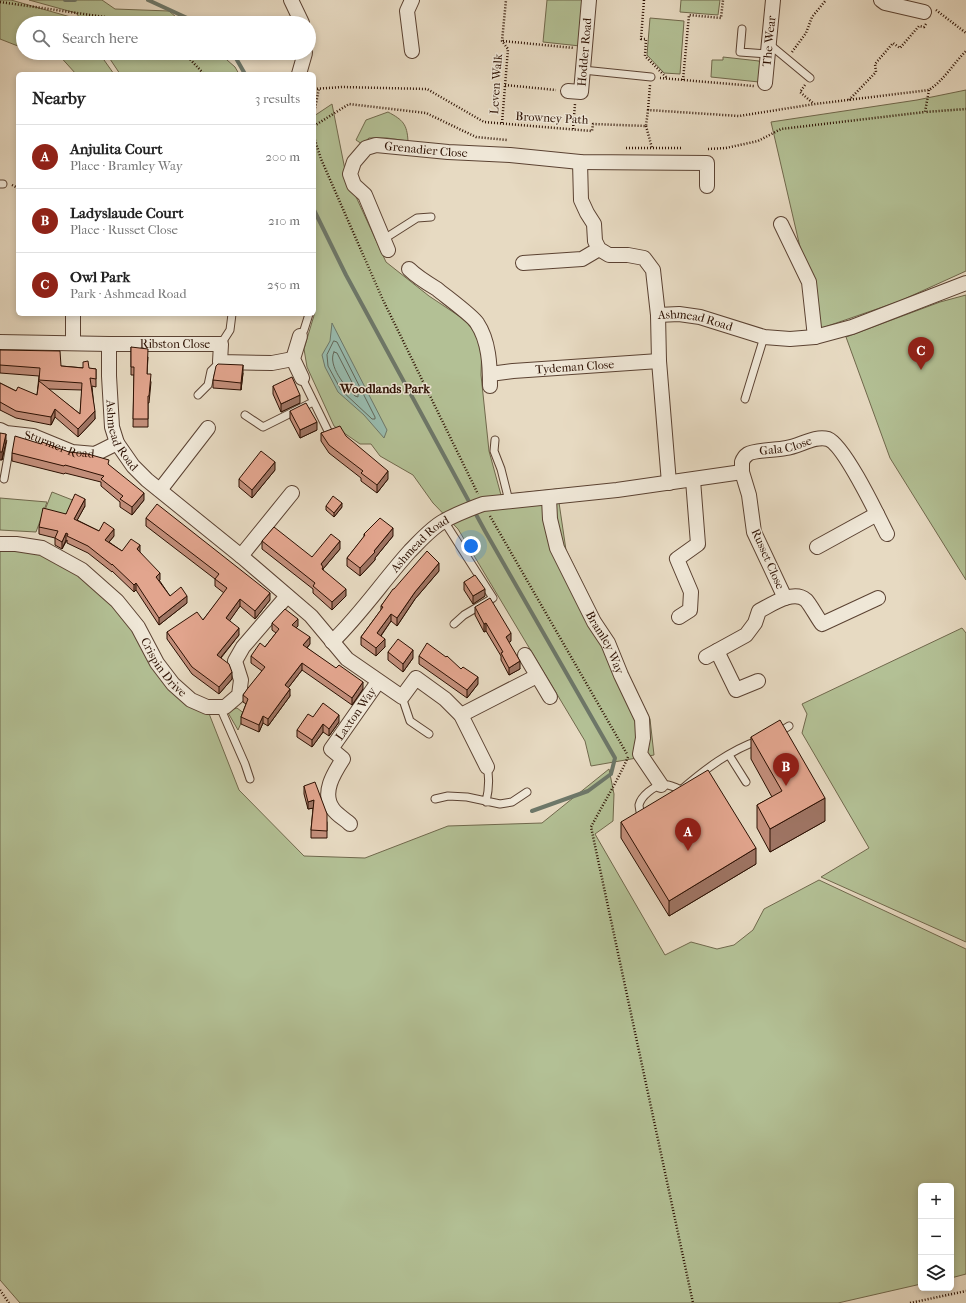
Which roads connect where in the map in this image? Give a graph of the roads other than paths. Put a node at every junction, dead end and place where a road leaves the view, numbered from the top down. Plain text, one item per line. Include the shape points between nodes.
1 (291, 0) edge
2 (412, 0) edge
3 (589, 0) edge
4 (773, 0) edge
5 (881, 0) edge
6 (931, 13) road end
7 (299, 16) edge
8 (742, 29) dead end
9 (768, 49) junction
10 (412, 51) dead end
11 (303, 60) edge
12 (583, 70) junction
13 (300, 72) edge
14 (651, 77) road end
15 (810, 78) road end
16 (765, 83) road end
17 (572, 91) road end
18 (580, 162) junction
19 (707, 186) dead end
20 (431, 217) dead end
21 (781, 224) dead end
22 (386, 245) joint
23 (599, 249) junction
24 (523, 263) dead end
25 (409, 269) dead end
26 (966, 283) edge
27 (658, 315) junction
28 (73, 316) edge
29 (232, 316) edge
30 (309, 316) edge
31 (300, 336) joint
32 (764, 336) junction
33 (815, 337) junction
34 (0, 342) edge
35 (73, 343) junction
36 (110, 344) junction
37 (221, 344) junction
38 (293, 359) junction
39 (659, 361) junction
40 (220, 362) junction
41 (302, 378) joint
42 (198, 394) dead end
43 (746, 399) dead end
44 (314, 402) junction
45 (245, 415) dead end
46 (208, 428) dead end
47 (328, 431) edge
48 (6, 432) edge
49 (495, 440) dead end
50 (117, 443) junction
51 (742, 472) junction
52 (4, 479) dead end
53 (693, 480) junction
54 (669, 483) junction
55 (160, 490) junction
56 (292, 493) dead end
57 (549, 498) junction
58 (509, 501) junction
59 (877, 514) junction
60 (444, 521) junction
61 (887, 534) dead end
62 (0, 544) edge
63 (817, 548) dead end
64 (241, 556) junction
65 (287, 596) junction
66 (785, 598) junction
67 (878, 598) dead end
68 (679, 617) dead end
69 (454, 624) dead end
70 (332, 642) junction
71 (525, 654) dead end
72 (537, 676) junction
73 (758, 681) dead end
74 (378, 682) junction
75 (550, 696) dead end
76 (402, 697) junction
77 (220, 707) junction
78 (461, 715) junction
79 (789, 726) dead end
80 (429, 734) dead end
81 (729, 755) junction
82 (487, 767) joint
83 (250, 779) dead end
84 (746, 782) dead end
85 (661, 785) junction
86 (527, 792) dead end
87 (435, 799) dead end
88 (486, 802) junction
89 (640, 812) edge
90 (350, 824) dead end

1 - 7 street
2 - 10 street via 407,11
3 - 12 street, Hodder Road
4 - 9 street, The Wear
5 - 6 street via 885,4
8 - 9 lane via 740,52
9 - 15 lane via 786,58
9 - 16 street, The Wear
11 - 13 street
12 - 14 lane
12 - 17 street, Hodder Road via 581,92
18 - 19 street, Grenadier Close via 707,163
18 - 22 street, Grenadier Close via 376,145 366,148 354,162 350,174 354,185 365,195
18 - 23 street via 582,200 594,224 595,241
20 - 22 lane via 417,218
21 - 33 street via 809,282
23 - 24 street via 582,259
23 - 27 street via 609,255 644,258 653,270
25 - 39 street, Tydeman Close via 477,322 486,343 490,380 513,371
26 - 33 street, Ashmead Road via 852,327
27 - 32 street, Ashmead Road via 700,317
27 - 39 street, Ashmead Road
28 - 35 street
29 - 37 lane via 230,330
30 - 31 lane
31 - 38 street
32 - 33 street, Ashmead Road via 790,339
32 - 43 lane
34 - 35 street
35 - 36 street
36 - 37 street, Ribston Close
36 - 50 street, Ashmead Road via 112,427
37 - 40 street, Ribston Close
38 - 40 street, Ribston Close via 272,362
38 - 41 street
39 - 54 street, Ashmead Road
40 - 42 lane via 210,371 208,385
41 - 44 lane
44 - 45 lane via 263,427
44 - 47 lane
46 - 55 street
48 - 50 street, Sturmer Road via 33,436 72,452 95,454
48 - 52 lane
49 - 58 lane via 494,451
50 - 55 street, Ashmead Road via 133,466
51 - 53 street
51 - 59 street, Gala Close via 742,462 748,454 788,448 817,439 828,439 839,448
51 - 66 street, Russet Close via 749,495 754,532
53 - 54 street
53 - 68 street via 698,544 677,560 691,592 690,610
54 - 57 street, Ashmead Road
55 - 64 street, Ashmead Road
56 - 64 street
57 - 58 street, Ashmead Road
57 - 85 street, Bramley Way via 550,519 557,548 594,622 608,643 642,719 640,754
58 - 60 street, Ashmead Road via 476,507
59 - 61 street, Gala Close
59 - 63 street
60 - 69 lane via 492,598
60 - 70 street, Ashmead Road via 420,540
62 - 77 street, Crispin Drive via 42,548 82,570 116,601 138,627 157,663 173,684 191,700 207,707
64 - 65 street, Ashmead Road
65 - 70 street, Ashmead Road via 311,616
65 - 77 street via 243,647 235,661 241,680 239,695 225,707
66 - 67 street, Russet Close via 796,596 806,600 822,624
66 - 73 street, Russet Close via 759,611 755,623 746,634 711,654 736,690
70 - 74 street, Laxton Way via 348,659
71 - 72 street
72 - 75 street
72 - 78 street
74 - 76 street, Laxton Way
74 - 90 street, Laxton Way via 331,749 343,759 332,777 328,795 333,809
76 - 78 street via 416,678 445,699
76 - 80 lane via 410,721
77 - 83 lane
78 - 82 street
79 - 81 lane
81 - 84 lane
81 - 85 lane via 705,769 681,790 670,785
82 - 88 lane via 490,783
85 - 89 lane via 645,795 639,804
86 - 88 lane via 512,802
87 - 88 lane via 448,796 467,797

